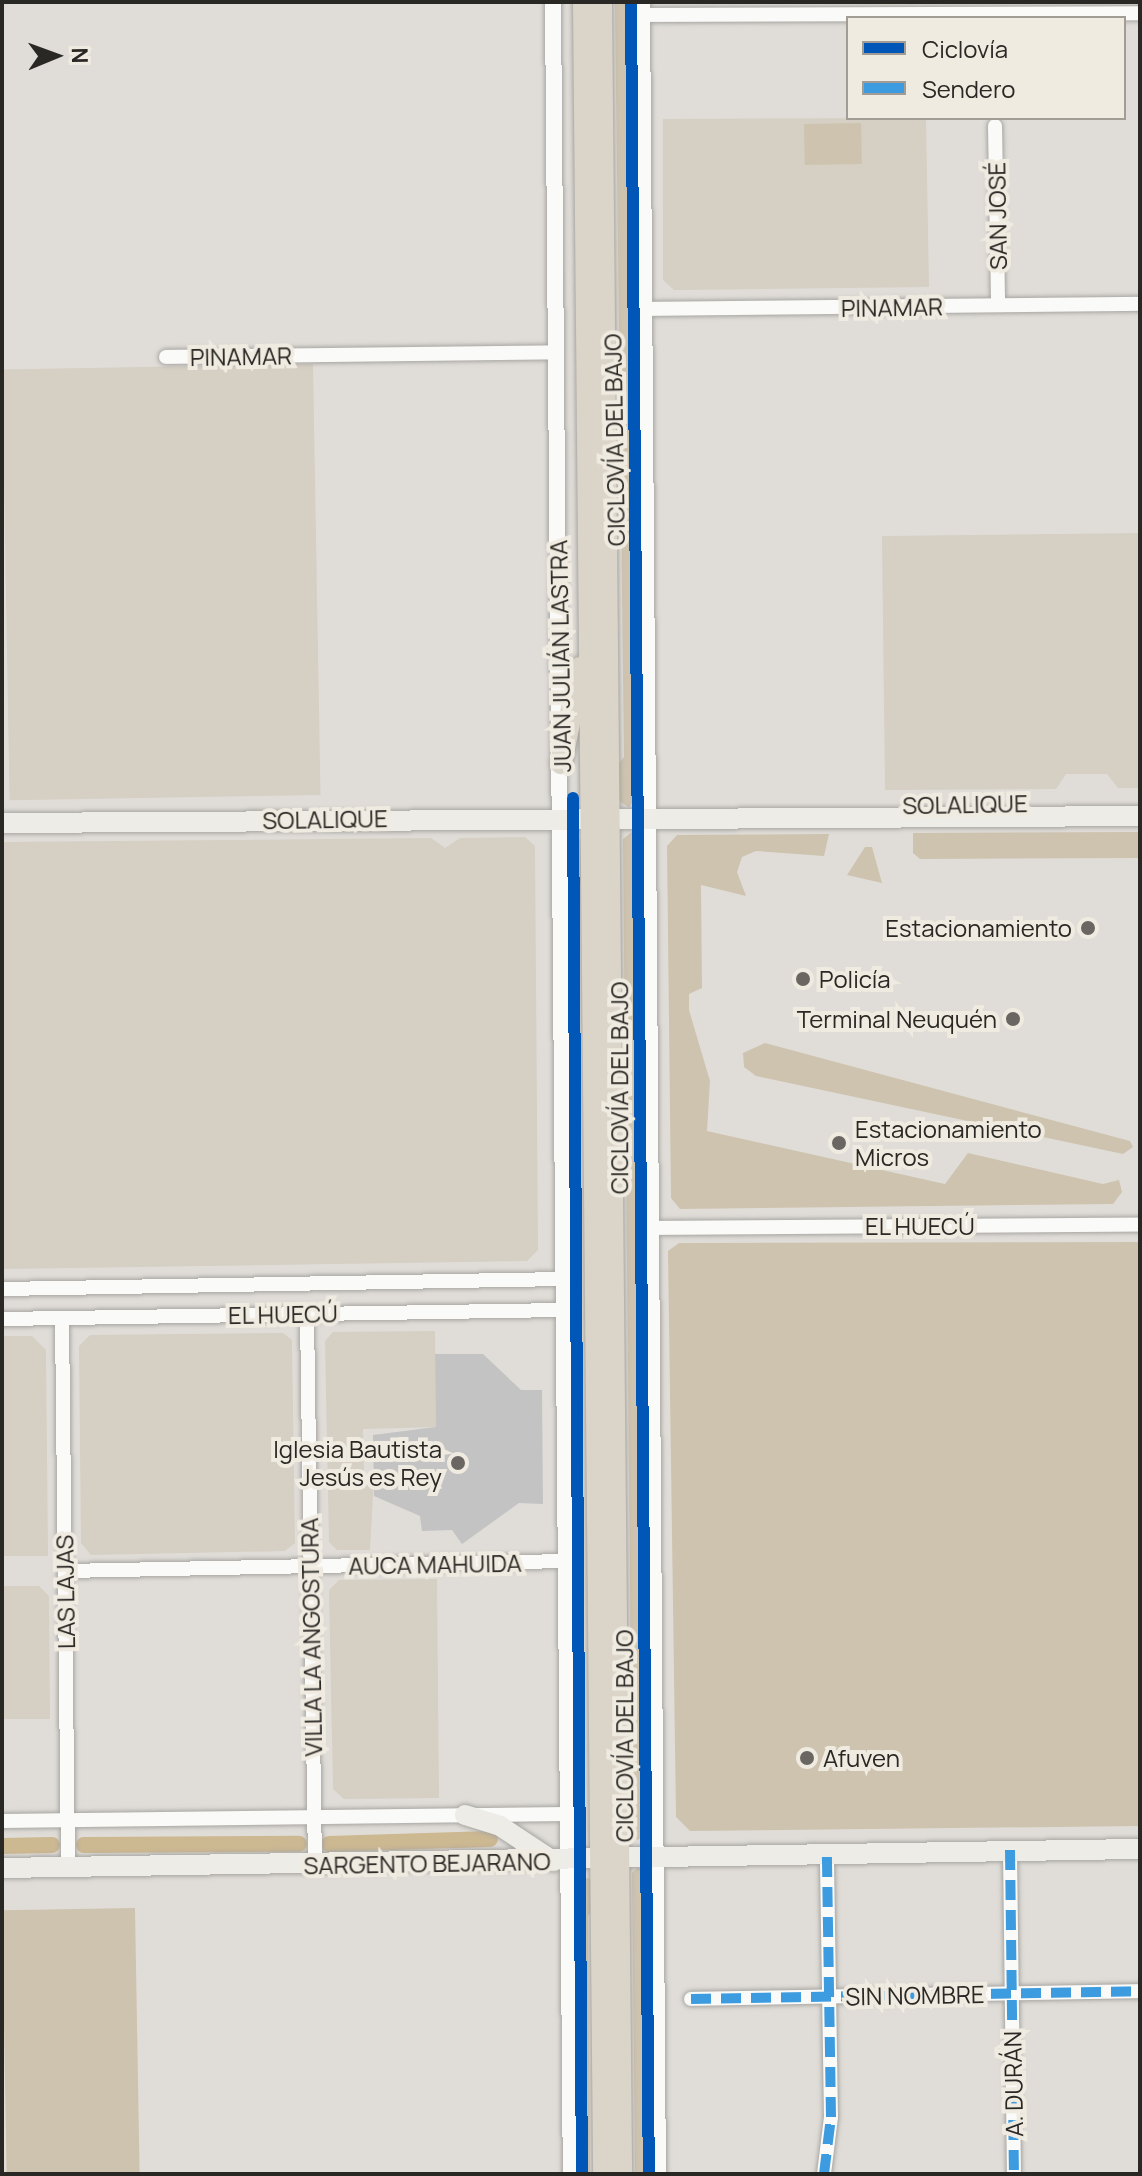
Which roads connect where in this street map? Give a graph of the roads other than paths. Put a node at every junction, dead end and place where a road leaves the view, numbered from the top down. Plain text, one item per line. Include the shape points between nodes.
1 (553, 2) edge
2 (584, 2) edge
3 (601, 2) edge
4 (963, 8) edge
5 (642, 9) edge
6 (1140, 13) edge
7 (995, 126) dead end
8 (1140, 304) edge
9 (998, 305) junction
10 (644, 309) junction
11 (556, 352) junction
12 (166, 357) dead end
13 (590, 599) junction
14 (561, 763) junction
15 (1140, 803) edge
16 (600, 815) junction
17 (648, 815) junction
18 (561, 816) junction
19 (1140, 816) edge
20 (2, 823) edge
21 (1140, 1225) edge
22 (652, 1228) junction
23 (564, 1279) junction
24 (2, 1289) edge
25 (564, 1310) junction
26 (307, 1314) junction
27 (62, 1318) junction
28 (2, 1319) edge
29 (566, 1561) junction
30 (310, 1566) junction
31 (65, 1571) junction
32 (567, 1814) junction
33 (465, 1815) junction
34 (314, 1817) junction
35 (68, 1820) junction
36 (2, 1821) edge
37 (1140, 1849) edge
38 (1010, 1850) junction
39 (827, 1853) junction
40 (656, 1855) junction
41 (610, 1858) junction
42 (560, 1861) junction
43 (315, 1864) junction
44 (68, 1867) junction
45 (2, 1868) edge
46 (1140, 1991) edge
47 (1012, 1993) junction
48 (829, 1996) junction
49 (691, 1999) dead end
50 (571, 2174) edge
51 (604, 2174) edge
52 (621, 2174) edge
53 (658, 2174) edge
54 (824, 2174) edge
55 (1014, 2174) edge

1 - 11 street, JUAN JULIÁN LASTRA
2 - 13 highway
3 - 16 highway
4 - 5 street
4 - 6 street
5 - 10 street
7 - 9 street, SAN JOSÉ
8 - 9 street, PINAMAR
9 - 10 street, PINAMAR
10 - 17 street
11 - 12 street, PINAMAR
11 - 14 street, JUAN JULIÁN LASTRA
13 - 14 highway
13 - 16 highway
14 - 18 street, JUAN JULIÁN LASTRA
15 - 17 main road, SOLALIQUE via 669,807
16 - 17 main road, SOLALIQUE
16 - 18 main road, SOLALIQUE
16 - 41 highway
17 - 19 main road, SOLALIQUE
17 - 22 street
18 - 20 main road, SOLALIQUE
18 - 23 street, JUAN JULIÁN LASTRA
21 - 22 street, EL HUECÚ
22 - 40 street
23 - 24 street, EL HUECÚ
23 - 25 street, JUAN JULIÁN LASTRA
25 - 26 street, EL HUECÚ
25 - 29 street, JUAN JULIÁN LASTRA
26 - 27 street, EL HUECÚ
26 - 30 street, VILLA LA ANGOSTURA
27 - 28 street, EL HUECÚ
27 - 31 street, LAS LAJAS
29 - 30 street, AUCA MAHUIDA
29 - 32 street, JUAN JULIÁN LASTRA
30 - 31 street, AUCA MAHUIDA
30 - 34 street, VILLA LA ANGOSTURA
31 - 35 street, LAS LAJAS
32 - 33 street, SARGENTO BEJARANO
32 - 42 street, JUAN JULIÁN LASTRA
33 - 34 street, SARGENTO BEJARANO
33 - 42 main road via 500,1826
34 - 35 street, SARGENTO BEJARANO
34 - 43 street, VILLA LA ANGOSTURA
35 - 36 street, SARGENTO BEJARANO
35 - 44 street, LAS LAJAS
37 - 38 main road, SARGENTO BEJARANO
38 - 39 main road, SARGENTO BEJARANO
38 - 47 street, A. DURÁN
39 - 40 main road, SARGENTO BEJARANO
39 - 48 street
40 - 41 main road, SARGENTO BEJARANO
40 - 53 street
41 - 42 main road, SARGENTO BEJARANO
41 - 51 highway
41 - 52 highway
42 - 43 main road, SARGENTO BEJARANO
42 - 50 street, JUAN JULIÁN LASTRA
43 - 44 main road, SARGENTO BEJARANO
44 - 45 main road, SARGENTO BEJARANO
46 - 47 street, SIN NOMBRE
47 - 48 street, SIN NOMBRE
47 - 55 street, A. DURÁN
48 - 49 street, SIN NOMBRE
48 - 54 street

